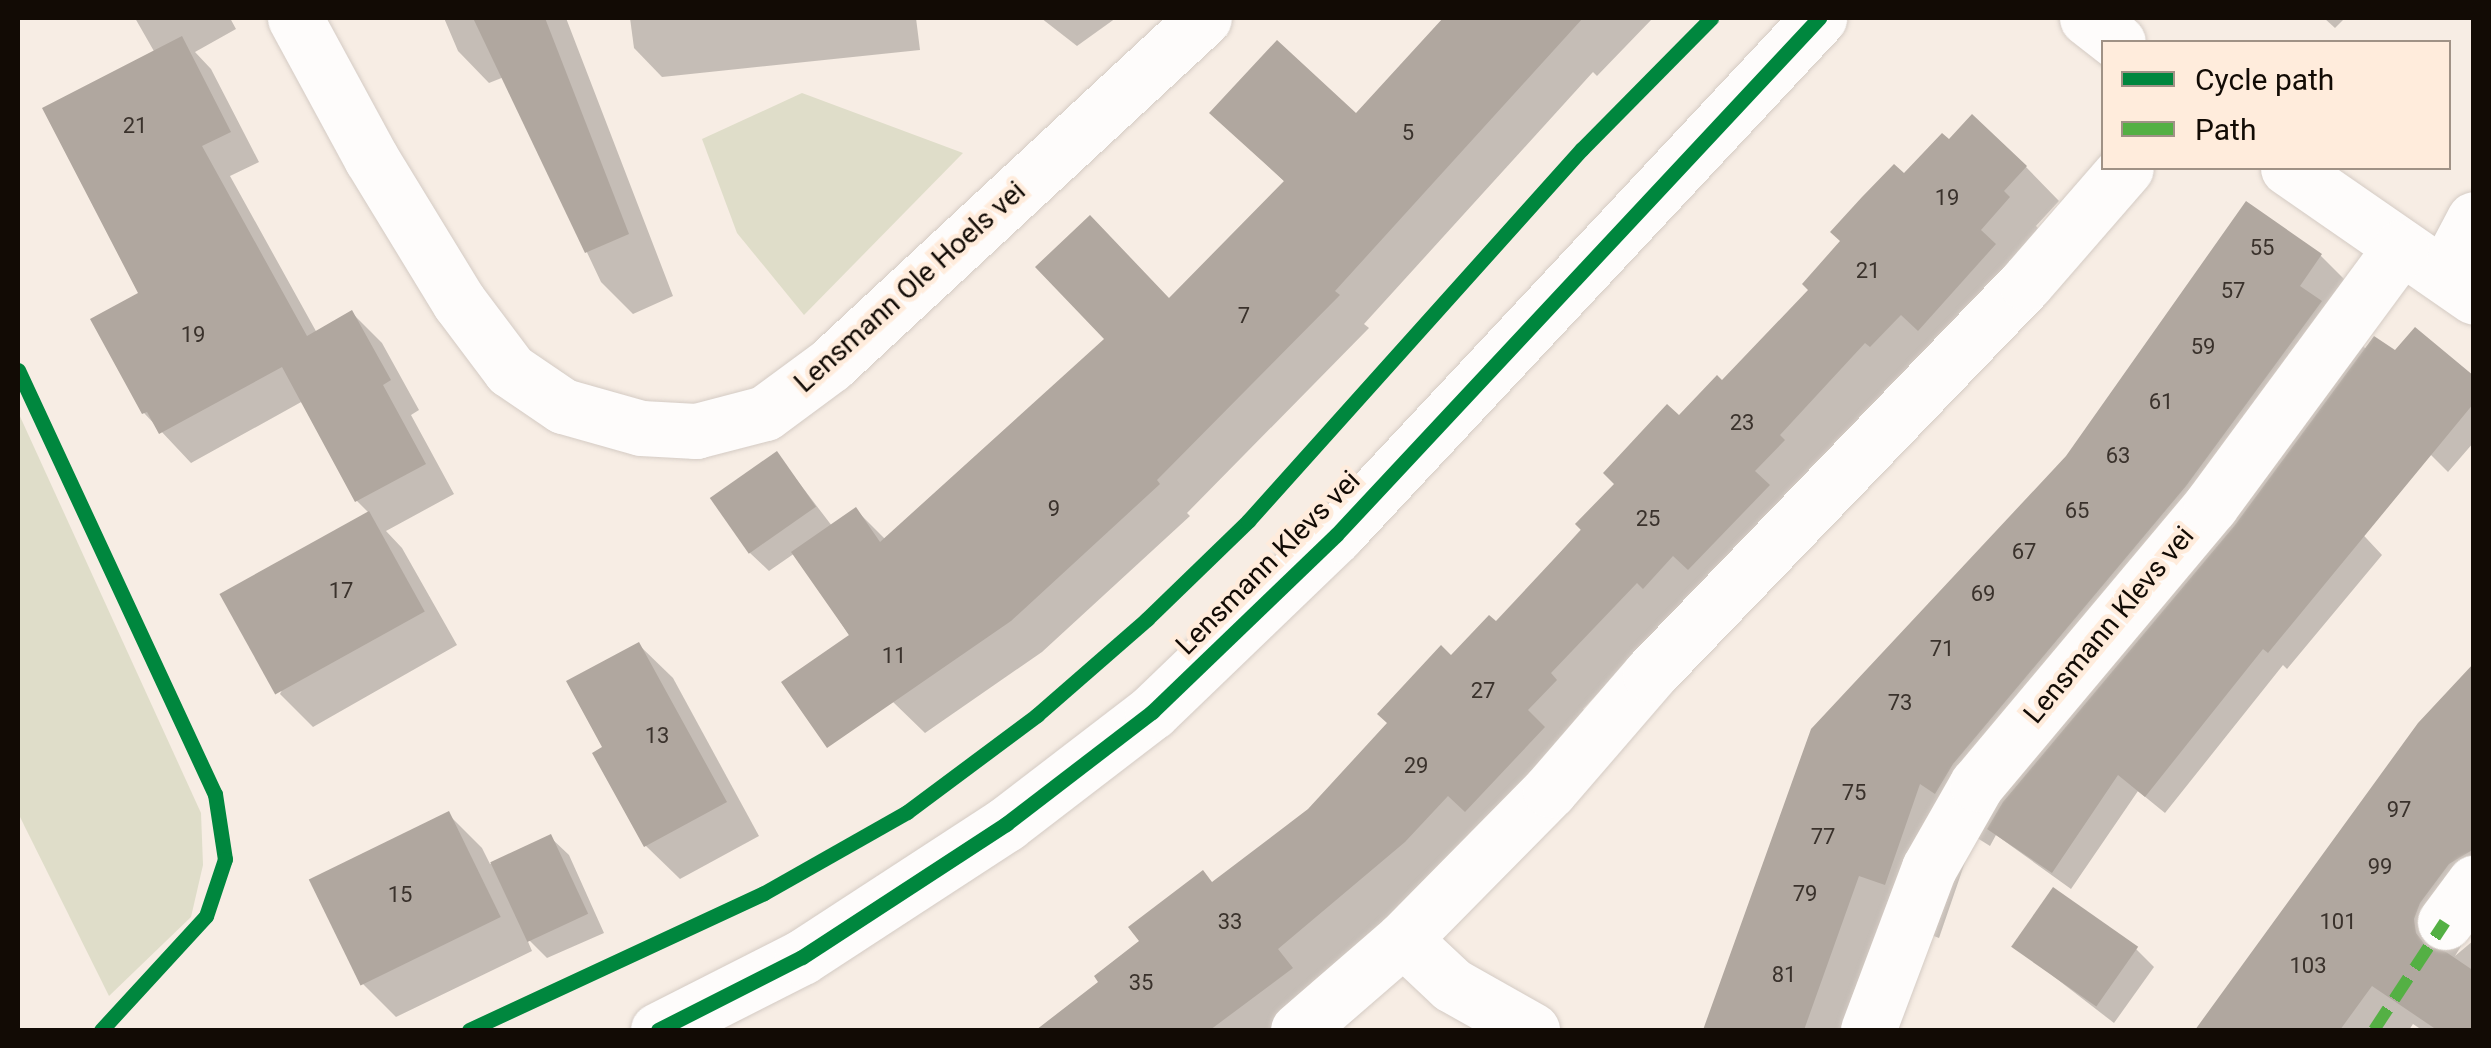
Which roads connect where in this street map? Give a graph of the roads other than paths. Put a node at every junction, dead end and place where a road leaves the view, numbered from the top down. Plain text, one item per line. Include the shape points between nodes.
1 (295, 18) edge
2 (1204, 18) edge
3 (1819, 18) edge
4 (2087, 18) edge
5 (2115, 40) edge
6 (2124, 170) edge
7 (2291, 170) edge
8 (2474, 219) edge
9 (2440, 273) edge
10 (1404, 939) junction
11 (658, 1030) edge
12 (1298, 1030) edge
13 (1532, 1030) edge
14 (1868, 1030) edge

1 - 2 street, Lensmann Ole Hoels vei via 371,158 459,302 510,370 563,406 641,428 696,431 765,413 830,365
3 - 11 street, Lensmann Klevs vei via 1336,536 1152,712 1006,824 802,957
4 - 5 street
6 - 10 street via 2026,283
7 - 9 street
8 - 9 street, Lensmann Klevs vei
9 - 14 street, Lensmann Klevs vei via 2210,505 1977,784 1929,868
10 - 12 street
10 - 13 street via 1452,985

